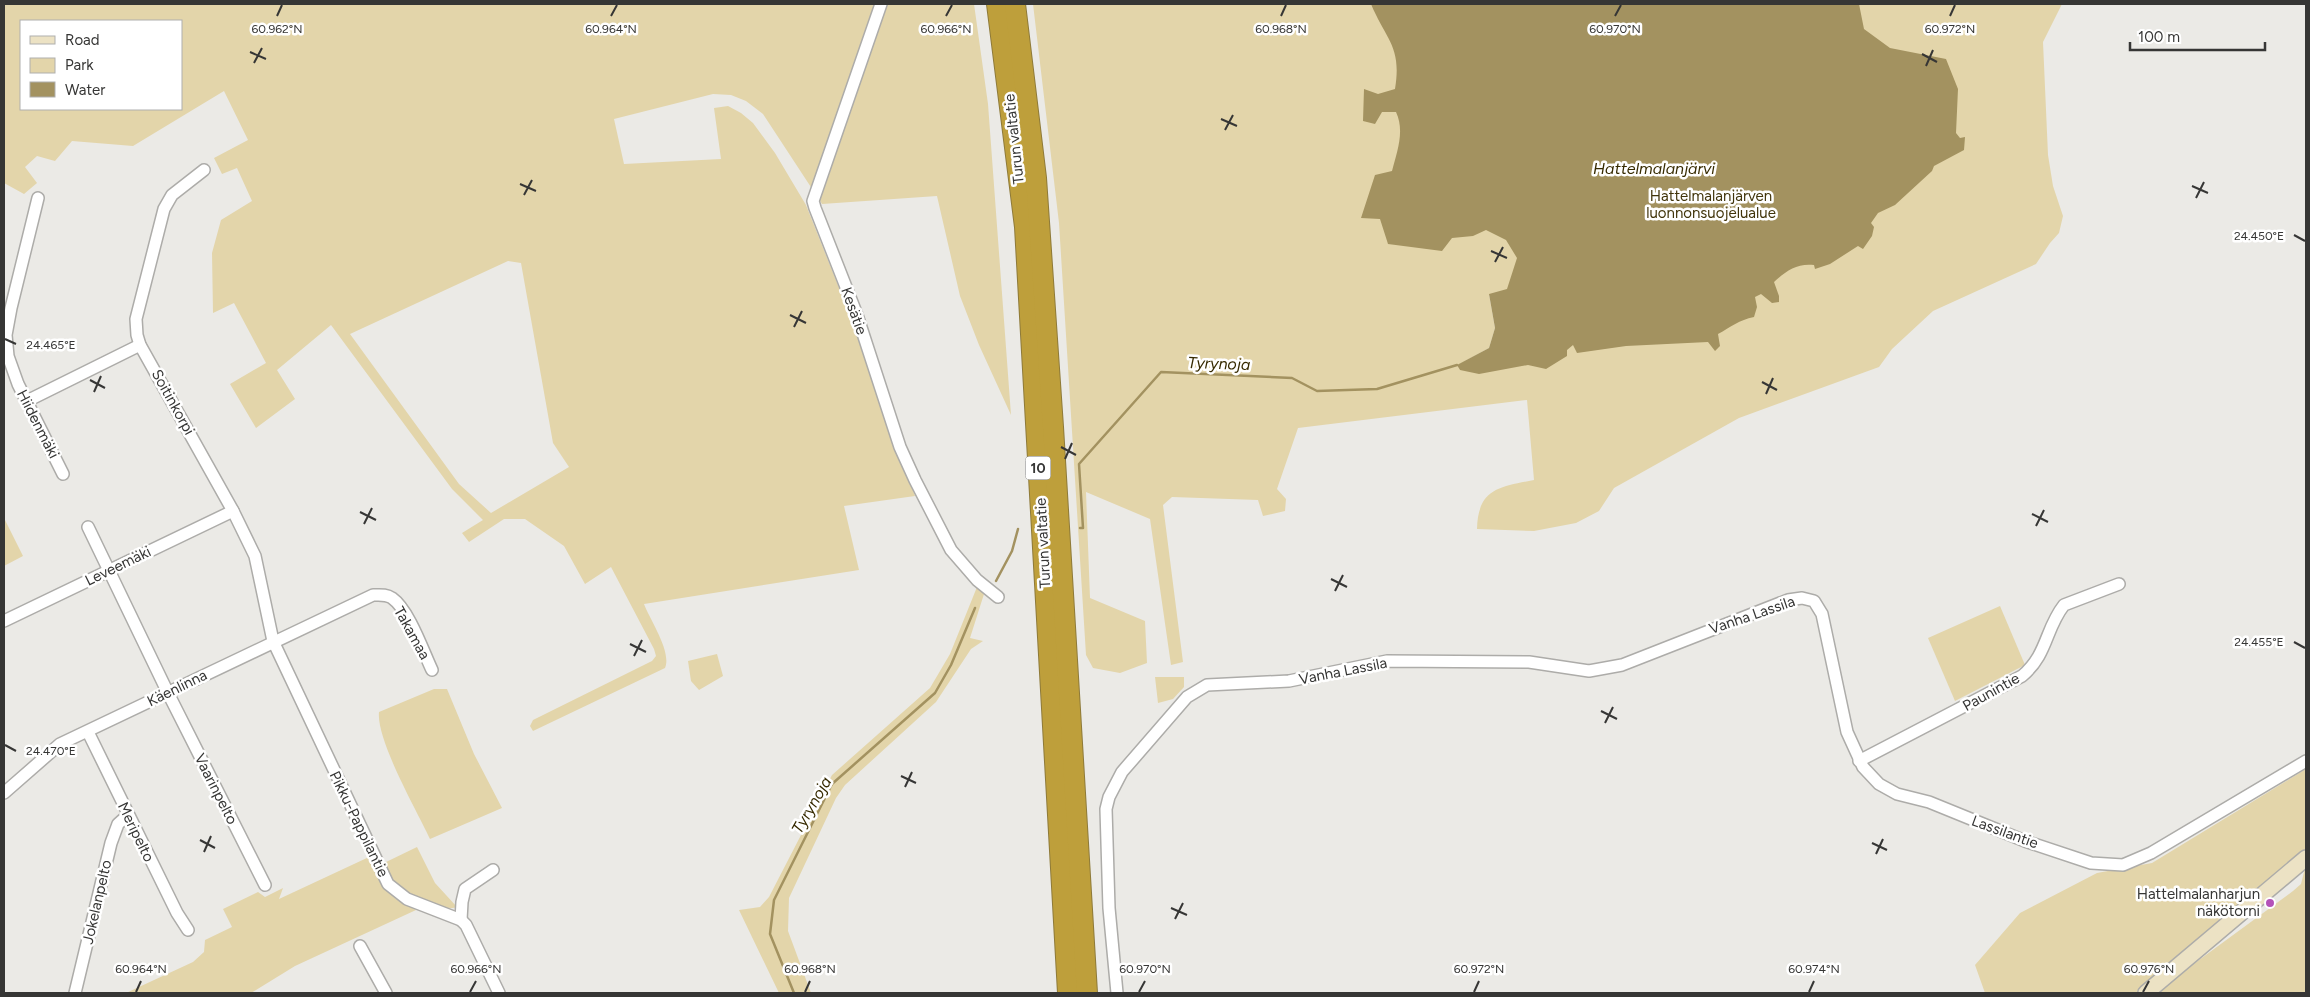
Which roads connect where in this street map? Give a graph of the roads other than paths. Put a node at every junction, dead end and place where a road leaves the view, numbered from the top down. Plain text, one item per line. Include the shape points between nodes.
1 (881, 4) edge
2 (997, 4) edge
3 (1015, 4) edge
4 (204, 170) dead end
5 (38, 198) dead end
6 (140, 345) junction
7 (27, 401) junction
8 (63, 474) dead end
9 (233, 511) junction
10 (88, 527) dead end
11 (109, 572) junction
12 (2119, 584) dead end
13 (998, 597) dead end
14 (361, 599) joint
15 (1814, 601) joint
16 (4, 621) edge
17 (273, 642) junction
18 (432, 670) dead end
19 (168, 692) junction
20 (88, 732) junction
21 (1859, 761) junction
22 (2306, 762) edge
23 (5, 789) edge
24 (128, 815) junction
25 (2306, 858) edge
26 (493, 870) dead end
27 (265, 884) dead end
28 (462, 920) junction
29 (188, 930) dead end
30 (360, 946) dead end
31 (75, 993) edge
32 (386, 993) edge
33 (499, 993) edge
34 (1068, 993) edge
35 (1087, 993) edge
36 (1117, 993) edge
37 (2146, 993) edge

1 - 13 street, Kesätie via 814,201 815,208 857,315 900,447 915,480 951,550 977,580
2 - 34 highway, Turun valtatie / 10 via 1024,227
3 - 35 highway, Turun valtatie / 10 via 1036,188
4 - 6 street, Soitinkorpi via 172,195 164,209 136,319
5 - 7 street, Hiidenmäki via 6,335 8,356
6 - 7 street
6 - 9 street, Soitinkorpi
7 - 8 street, Hiidenmäki
9 - 11 street, Leveemäki
9 - 17 street, Soitinkorpi via 255,556
10 - 11 street
11 - 16 street, Leveemäki
11 - 19 street
12 - 21 street, Paunintie via 2064,606 2043,651 2022,676
14 - 17 street, Käenlinna
14 - 18 street, Takamaa via 384,594 396,603
15 - 21 street, Lassilantie via 1822,614 1847,732
15 - 36 street, Vanha Lassila via 1802,598 1788,600 1610,668 1589,671 1529,662 1386,661 1289,681 1218,684 1196,690 1175,709 1122,772 1109,797 1106,809 1109,908
17 - 19 street, Käenlinna
17 - 28 street, Pikku-Pappilantie via 388,884 407,900
19 - 20 street, Käenlinna
19 - 27 street, Vaarinpelto
20 - 23 street, Käenlinna via 60,744
20 - 24 street, Meripelto
21 - 22 street, Lassilantie via 1868,776 1897,794 1930,802 2092,863 2123,865 2151,853
24 - 29 street, Meripelto
24 - 31 street, Jokelanpelto via 118,824 111,843
25 - 37 street
26 - 28 street via 465,889
28 - 33 street
30 - 32 street

